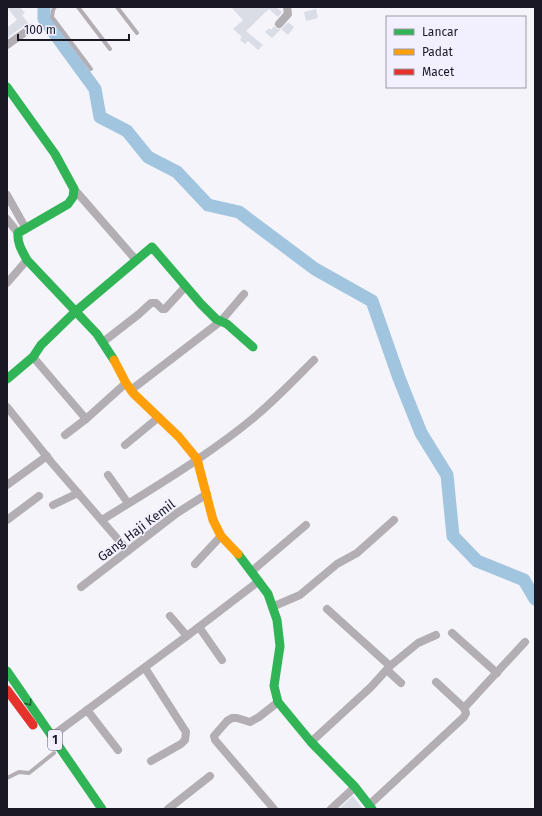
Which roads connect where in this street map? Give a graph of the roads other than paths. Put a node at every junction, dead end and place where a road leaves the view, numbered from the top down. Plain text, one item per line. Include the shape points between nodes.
1 (55, 7) edge
2 (78, 7) edge
3 (117, 7) edge
4 (287, 7) edge
5 (280, 24) dead end
6 (31, 28) dead end
7 (136, 34) dead end
8 (7, 45) edge
9 (110, 49) dead end
10 (91, 69) dead end
11 (7, 87) edge
12 (74, 189) junction
13 (7, 195) edge
14 (7, 219) edge
15 (22, 230) junction
16 (27, 260) junction
17 (136, 260) junction
18 (7, 283) edge
19 (185, 287) junction
20 (244, 294) dead end
21 (75, 312) junction
22 (221, 321) junction
23 (103, 342) junction
24 (253, 348) dead end
25 (33, 357) junction
26 (314, 360) dead end
27 (7, 379) edge
28 (128, 387) junction
29 (7, 407) edge
30 (159, 417) junction
31 (86, 419) junction
32 (65, 435) dead end
33 (126, 445) dead end
34 (47, 456) junction
35 (197, 459) junction
36 (108, 475) dead end
37 (7, 485) edge
38 (78, 493) junction
39 (207, 494) junction
40 (40, 496) dead end
41 (128, 503) junction
42 (53, 505) dead end
43 (7, 520) edge
44 (102, 520) junction
45 (394, 520) dead end
46 (306, 526) dead end
47 (221, 536) junction
48 (128, 551) junction
49 (195, 564) dead end
50 (252, 571) junction
51 (259, 581) junction
52 (81, 587) dead end
53 (272, 607) junction
54 (327, 609) dead end
55 (170, 616) dead end
56 (199, 627) junction
57 (452, 633) dead end
58 (436, 635) dead end
59 (187, 636) junction
60 (525, 642) dead end
61 (222, 660) dead end
62 (145, 668) junction
63 (388, 668) junction
64 (7, 671) edge
65 (497, 673) junction
66 (436, 682) dead end
67 (401, 683) dead end
68 (7, 690) edge
69 (278, 702) junction
70 (464, 708) junction
71 (87, 710) junction
72 (52, 736) junction
73 (311, 742) junction
74 (118, 750) dead end
75 (54, 753) junction
76 (151, 761) dead end
77 (210, 776) dead end
78 (7, 778) edge
79 (355, 787) junction
80 (370, 807) edge
81 (91, 809) edge
82 (102, 809) edge
83 (168, 809) edge
84 (274, 809) edge
85 (331, 809) edge

1 - 10 lane via 52,17
2 - 9 lane
3 - 7 lane
4 - 5 street via 288,14
6 - 8 street
11 - 12 main road via 54,154
12 - 15 main road via 73,198 68,204
12 - 17 street
13 - 15 street
14 - 15 street
15 - 16 main road via 17,236
16 - 18 street
16 - 21 main road
17 - 19 main road via 152,247
17 - 21 main road
19 - 22 main road
19 - 23 street via 165,309 151,303
20 - 22 street
21 - 23 main road
21 - 25 main road via 41,345
22 - 24 main road
22 - 28 street
23 - 28 main road
25 - 27 main road
25 - 31 street
26 - 35 street via 256,416
28 - 30 main road
28 - 31 street
29 - 34 street
30 - 33 street
30 - 35 main road
31 - 32 street
34 - 37 street
34 - 38 street
35 - 39 main road
35 - 41 street
36 - 41 street
38 - 42 street
38 - 44 street
39 - 47 main road via 213,520
39 - 48 street, Gang Haji Kemil
40 - 43 street
41 - 44 street
44 - 48 street
45 - 53 street via 357,553 337,564 300,595
46 - 50 street
47 - 49 street
47 - 50 main road
48 - 52 street, Gang Haji Kemil
50 - 51 main road
51 - 53 main road via 268,594
51 - 56 street
53 - 69 main road via 277,620 280,646 274,686
54 - 63 street
55 - 59 street
56 - 59 street
56 - 61 street
57 - 65 street
58 - 63 street via 418,642
59 - 62 street
60 - 65 street
62 - 71 street
62 - 76 street via 186,732 185,740 181,744
63 - 67 street
63 - 73 street
64 -> 72 main road, 1
65 - 70 street
66 - 70 street
68 - 75 main road, 1
69 - 73 main road
69 - 84 street via 250,722 238,718 230,719 214,736
70 - 80 street via 464,717
71 - 72 street
71 - 74 street
72 - 82 main road, 1
73 - 79 main road
75 - 78 lane via 29,773 19,772
75 - 81 main road, 1
77 - 83 street
79 - 80 main road
79 - 85 street

